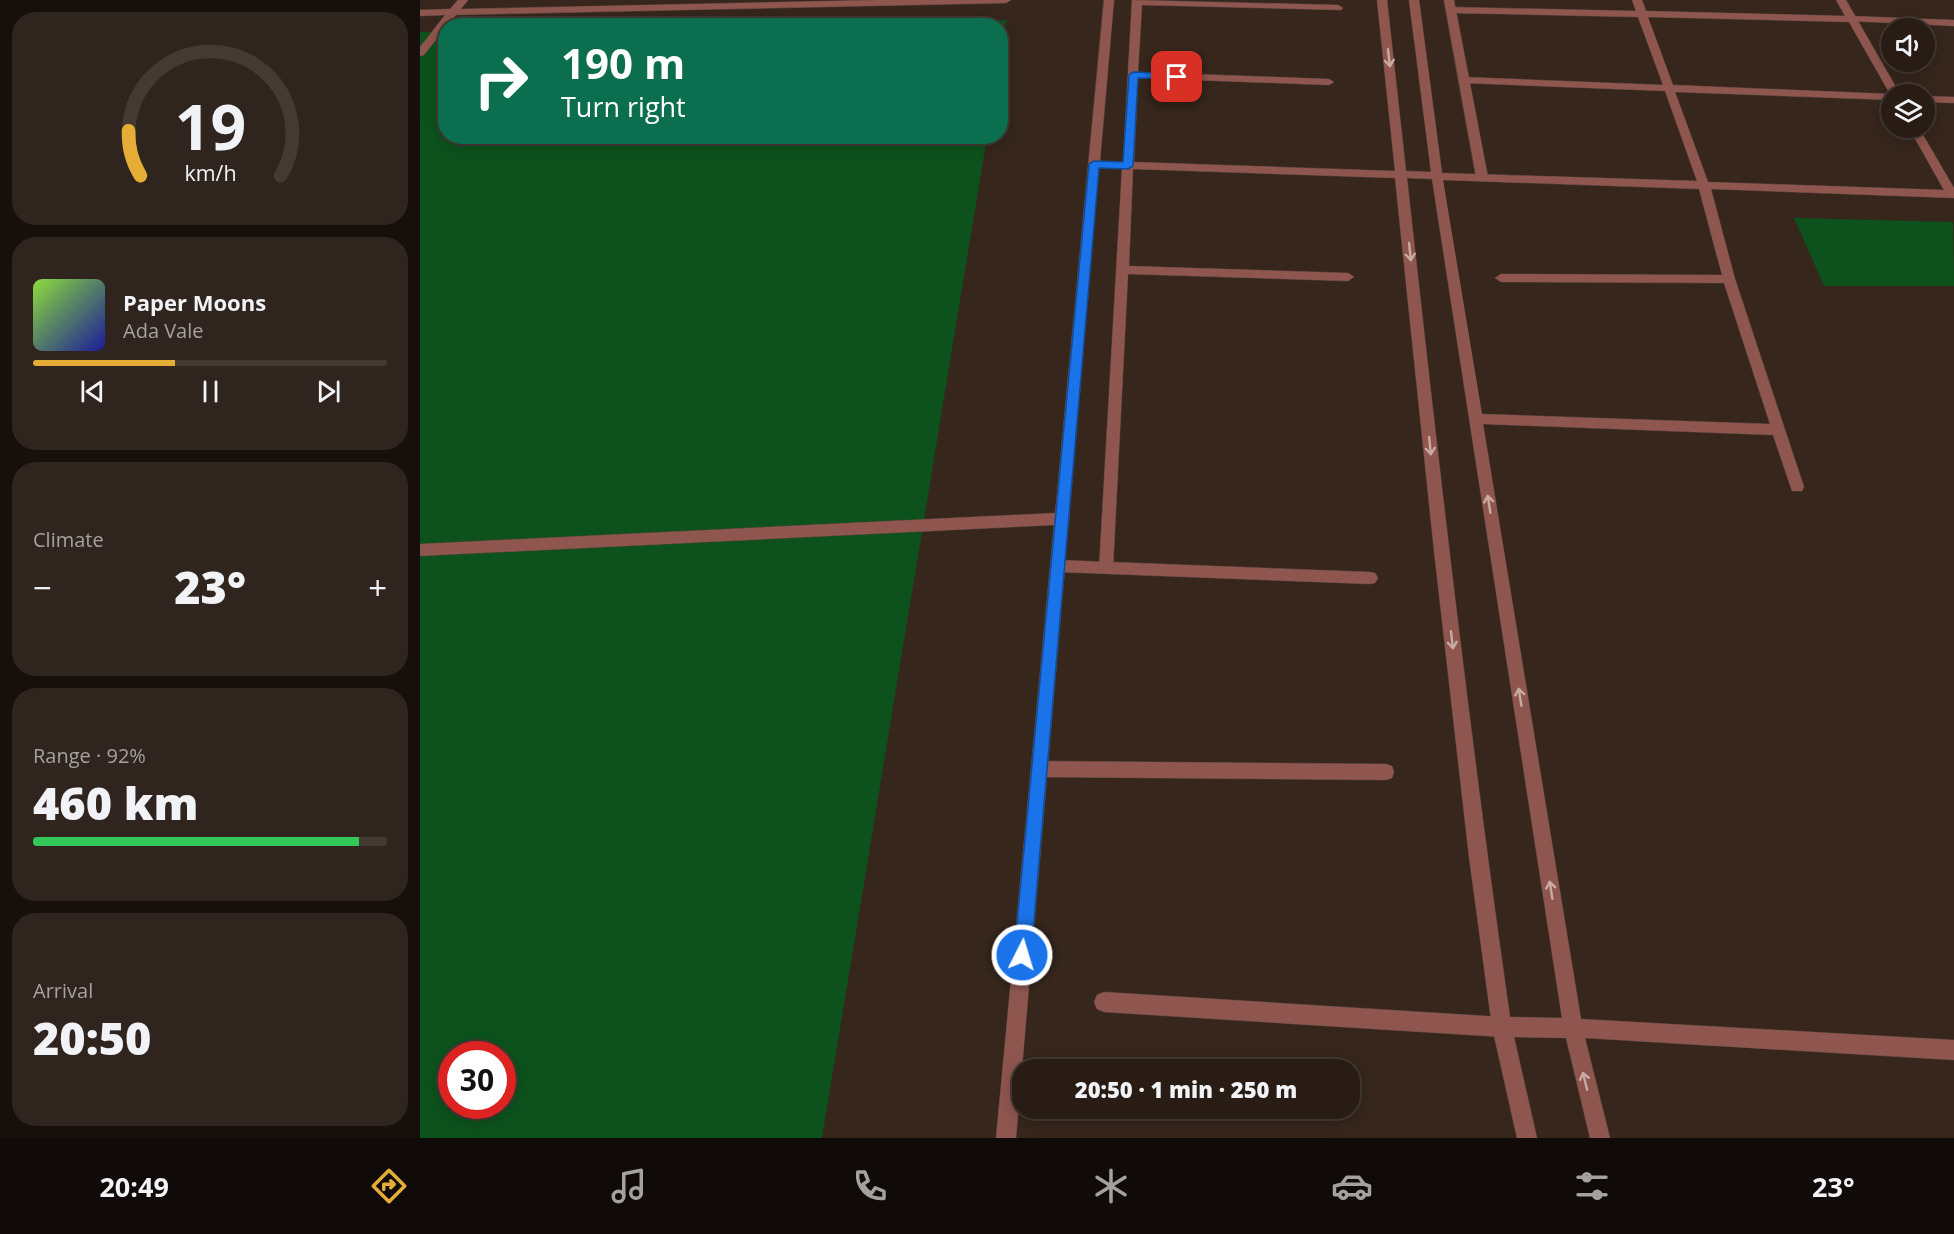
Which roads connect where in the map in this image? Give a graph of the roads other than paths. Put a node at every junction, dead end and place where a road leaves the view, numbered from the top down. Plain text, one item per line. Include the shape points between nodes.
1 (463, 0) edge
2 (1006, 0) edge
3 (1109, 0) edge
4 (1382, 0) edge
5 (1414, 0) edge
6 (1637, 0) edge
7 (1841, 0) edge
8 (925, 1) edge
9 (1137, 1) edge
10 (690, 4) edge
11 (1449, 5) edge
12 (1338, 8) dead end
13 (452, 12) junction
14 (420, 13) edge
15 (1642, 14) junction
16 (446, 18) edge
17 (1852, 19) junction
18 (1954, 23) edge
19 (438, 27) edge
20 (425, 40) edge
21 (420, 53) edge
22 (1133, 75) junction
23 (1464, 80) junction
24 (1329, 82) dead end
25 (1889, 84) edge
26 (1669, 88) junction
27 (1881, 97) edge
28 (1935, 99) edge
29 (1954, 100) edge
30 (1920, 138) edge
31 (1094, 164) junction
32 (1128, 166) junction
33 (1402, 175) junction
34 (1437, 176) junction
35 (1482, 177) junction
36 (1704, 185) junction
37 (1953, 194) edge
38 (1122, 270) junction
39 (1348, 277) dead end
40 (1501, 278) dead end
41 (1729, 279) junction
42 (1476, 419) junction
43 (1779, 430) junction
44 (1797, 487) dead end
45 (1062, 519) junction
46 (420, 550) edge
47 (1058, 566) junction
48 (1106, 568) junction
49 (1370, 578) dead end
50 (1039, 769) junction
51 (1386, 772) dead end
52 (1104, 1002) dead end
53 (1502, 1027) junction
54 (1573, 1028) junction
55 (1954, 1050) edge
56 (1006, 1138) edge
57 (1527, 1138) edge
58 (1600, 1138) edge

1 - 13 street
2 - 8 street
3 - 31 street
4 -> 33 street
5 - 34 street
6 - 15 street
7 - 17 street
8 - 10 street
9 - 12 street
9 - 22 street
10 - 13 street
11 - 15 street
11 - 23 street
13 - 14 street
13 - 16 street
15 - 17 street
15 - 26 street
17 - 18 street
17 - 25 street
19 - 20 street
20 - 21 street
22 - 24 street
22 - 32 street
23 - 26 street
23 - 35 street
26 - 27 street
26 - 36 street
28 - 29 street
30 - 37 street
31 - 32 street
31 - 45 street
32 - 33 street
32 - 38 street
33 - 34 street
33 -> 53 street via 1441,551
34 - 35 street
34 - 42 street
35 - 36 street
36 - 37 street
36 - 41 street
38 - 39 street
38 - 48 street
40 - 41 street
41 - 43 street
42 - 43 street
54 -> 42 street
43 - 44 street
45 - 46 street
45 - 47 street
47 - 48 street
47 - 50 street
48 - 49 street
50 - 51 street
50 - 56 street
52 - 53 street
53 - 54 street
53 - 57 street
54 - 55 street
58 -> 54 street

